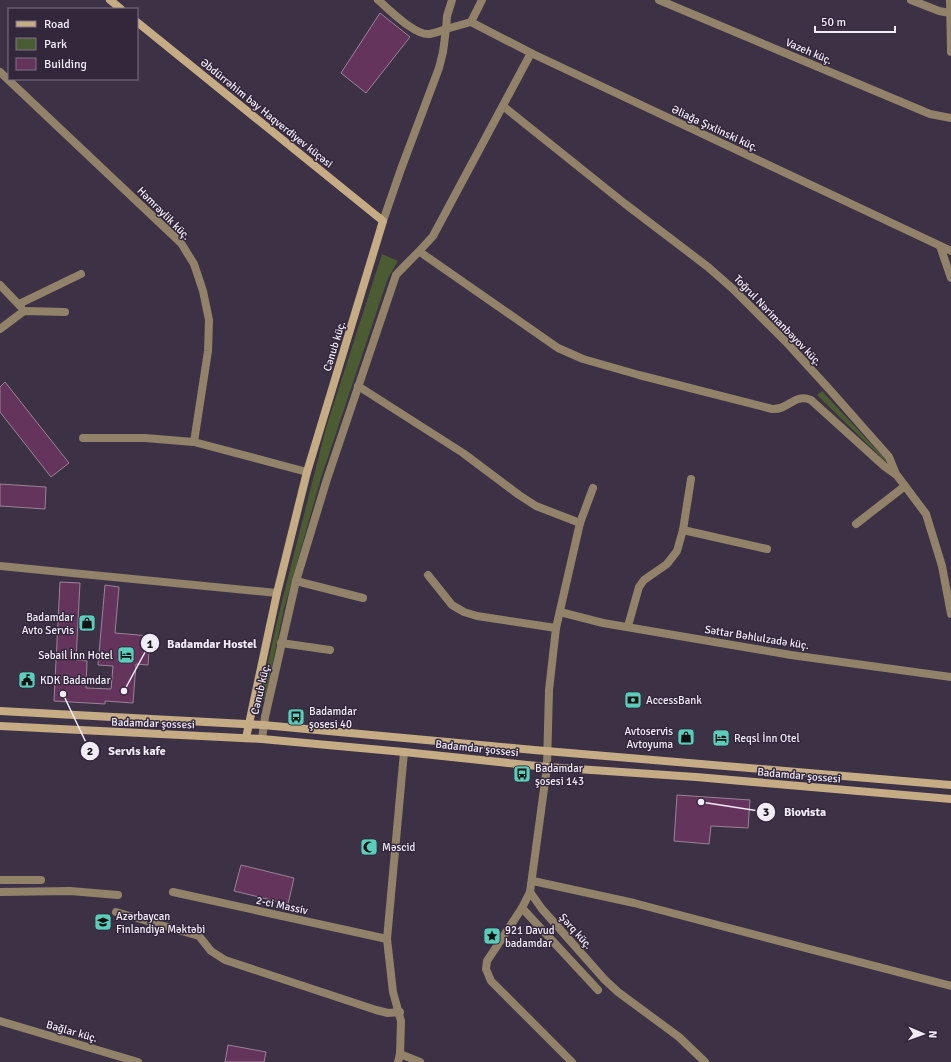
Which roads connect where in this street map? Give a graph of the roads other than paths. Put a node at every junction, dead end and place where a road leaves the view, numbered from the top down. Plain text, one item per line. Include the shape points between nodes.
1 (110, 0) edge
2 (378, 0) edge
3 (452, 0) edge
4 (482, 0) edge
5 (659, 0) edge
6 (911, 0) edge
7 (950, 0) edge
8 (120, 8) edge
9 (950, 13) junction
10 (471, 22) junction
11 (138, 23) edge
12 (446, 29) junction
13 (951, 52) edge
14 (531, 53) junction
15 (0, 72) edge
16 (8, 80) edge
17 (8, 80) edge
18 (503, 106) junction
19 (951, 118) edge
20 (383, 221) junction
21 (940, 246) junction
22 (951, 251) edge
23 (420, 252) junction
24 (81, 274) dead end
25 (951, 278) edge
26 (0, 285) edge
27 (22, 307) junction
28 (65, 312) dead end
29 (0, 328) edge
30 (358, 386) junction
31 (83, 438) dead end
32 (194, 442) junction
33 (307, 472) junction
34 (896, 474) junction
35 (691, 479) dead end
36 (905, 486) junction
37 (593, 488) dead end
38 (580, 523) junction
39 (856, 524) dead end
40 (683, 530) junction
41 (767, 549) dead end
42 (0, 566) edge
43 (428, 575) dead end
44 (296, 581) junction
45 (277, 593) junction
46 (364, 598) dead end
47 (560, 612) junction
48 (951, 614) edge
49 (628, 626) junction
50 (556, 628) junction
51 (282, 643) junction
52 (330, 650) dead end
53 (951, 677) edge
54 (0, 711) edge
55 (248, 724) junction
56 (263, 725) junction
57 (0, 726) edge
58 (246, 738) junction
59 (262, 739) junction
60 (548, 751) junction
61 (404, 752) junction
62 (547, 767) junction
63 (871, 778) junction
64 (951, 785) edge
65 (869, 792) junction
66 (951, 800) edge
67 (0, 880) edge
68 (41, 880) dead end
69 (532, 881) junction
70 (0, 892) edge
71 (173, 892) dead end
72 (530, 892) junction
73 (118, 895) dead end
74 (522, 908) junction
75 (116, 912) dead end
76 (387, 939) junction
77 (951, 986) edge
78 (598, 990) dead end
79 (400, 1012) junction
80 (0, 1021) edge
81 (400, 1054) junction
82 (138, 1062) edge
83 (398, 1062) edge
84 (420, 1062) edge
85 (572, 1062) edge
86 (705, 1062) edge

1 - 8 main road
2 - 12 street via 420,33 430,34
3 - 12 street, Cənub küç.
4 - 10 street
5 - 19 street, Vazeh küç. via 930,114
6 - 9 street
7 - 9 street
9 - 13 street
10 - 12 street
10 - 14 street, Əliağa Şıxlinski küç.
11 - 20 main road, Əbdürrəhim bəy Haqverdiyev küçəsi
12 - 20 street, Cənub küç. via 439,68
14 - 18 street, Cənub küç.
14 - 21 street, Əliağa Şıxlinski küç.
15 - 17 street, Həmrəylik küç.
16 - 32 street, Həmrəylik küç. via 181,243 194,264 209,320 208,351
18 - 23 street, Cənub küç. via 433,236
18 - 34 street, Toğrul Nərimanbəyov küç. via 733,289 830,390 889,457
20 - 33 main road, Cənub küç.
21 - 22 street, Əliağa Şıxlinski küç.
21 - 25 street
23 - 30 street, Cənub küç. via 396,275
23 - 34 street via 558,348 583,359 772,409 783,408 796,399 811,400
24 - 27 street
26 - 27 street
27 - 28 street
27 - 29 street
30 - 38 street via 463,452 536,506
30 - 44 street, Cənub küç.
31 - 32 street via 145,438
32 - 33 street
33 - 45 main road, Cənub küç.
34 - 36 street, Toğrul Nərimanbəyov küç.
35 - 40 street
36 - 39 street
36 - 48 street, Toğrul Nərimanbəyov küç. via 926,514 942,566
37 - 38 street
38 - 47 street
40 - 41 street
40 - 49 street via 677,551 668,564 644,580 639,587
42 - 45 street
43 - 50 street via 452,605 464,612
44 - 46 street
44 - 51 street, Cənub küç.
45 - 55 main road, Cənub küç.
47 - 49 street, Səttar Bəhlulzadə küç. via 603,623
47 - 50 street
49 - 53 street, Səttar Bəhlulzadə küç. via 791,655
50 - 60 street via 549,690
51 - 52 street
51 - 56 street, Cənub küç.
54 - 55 main road, Badamdar şossesi
55 - 56 main road, Badamdar şossesi
55 - 58 main road, Cənub küç.
56 - 59 street, Cənub küç.
56 - 60 main road, Badamdar şossesi
57 - 58 main road, Badamdar şossesi
58 - 59 main road, Badamdar şossesi
59 - 61 main road, Badamdar şossesi
60 - 62 street
60 - 63 main road, Badamdar şossesi
61 - 62 main road, Badamdar şossesi
61 - 76 street
62 - 65 main road, Badamdar şossesi
62 - 69 street
63 - 64 main road, Badamdar şossesi
63 - 65 main road
65 - 66 main road, Badamdar şossesi
67 - 68 street
69 - 72 street
69 - 77 street via 634,903
70 - 73 street via 70,891
71 - 76 street, 2-ci Massiv
72 - 74 street
72 - 86 street, Şərq küç. via 605,980 679,1037
74 - 78 street
74 - 85 street via 487,961 486,969 491,981
75 - 79 street via 199,936 211,951 225,960 376,1010
76 - 79 street via 393,992
79 - 81 street
80 - 82 street, Bağlar küç.
81 - 83 street
81 - 84 street

